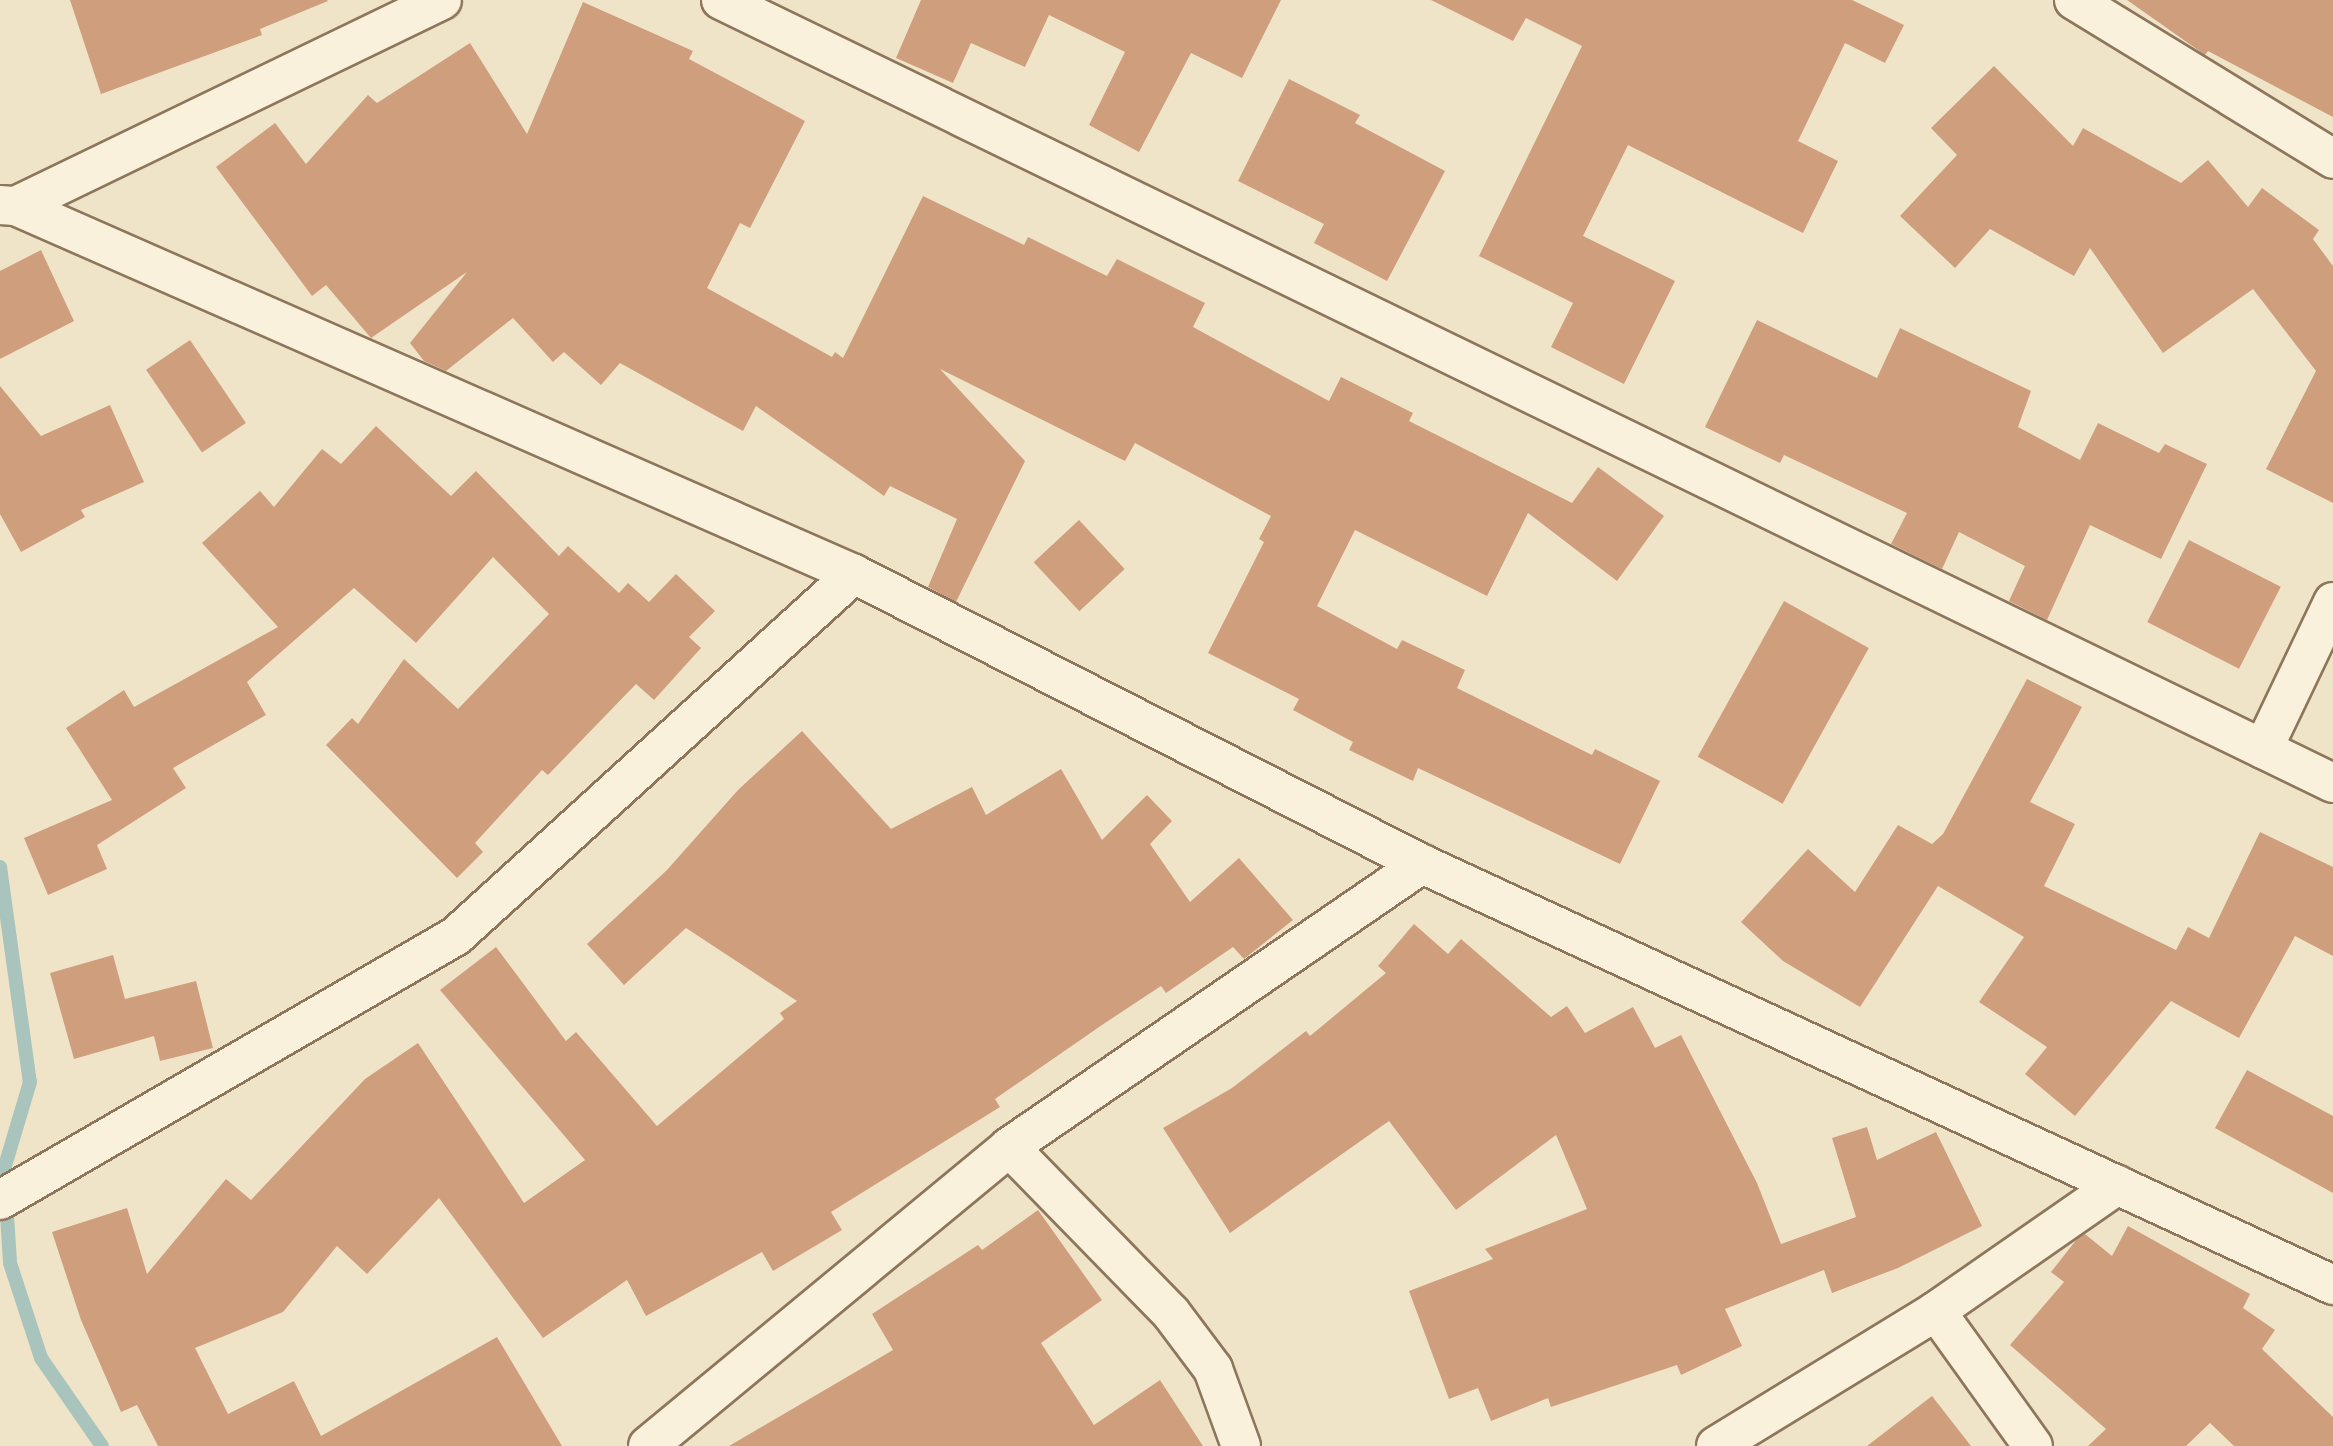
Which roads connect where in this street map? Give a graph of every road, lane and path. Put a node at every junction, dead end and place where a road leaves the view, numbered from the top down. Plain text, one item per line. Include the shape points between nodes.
1 (442, 0) edge
2 (721, 0) edge
3 (2074, 0) edge
4 (2333, 159) edge
5 (8, 206) edge
6 (854, 574) junction
7 (2333, 602) edge
8 (2263, 748) junction
9 (2333, 783) edge
10 (1422, 863) junction
11 (1009, 1147) junction
12 (2117, 1185) junction
13 (0, 1200) edge
14 (2333, 1285) edge
15 (1937, 1311) junction
16 (648, 1446) edge
17 (1241, 1446) edge
18 (1716, 1446) edge
19 (2033, 1446) edge

1 - 5 street
2 - 8 street
3 - 4 street
5 - 6 street
6 - 10 street
6 - 13 street via 456,936
7 - 8 street
8 - 9 street
10 - 11 street
10 - 12 street
11 - 16 street
11 - 17 street via 1171,1313 1213,1369
12 - 14 street
12 - 15 street
15 - 18 street
15 - 19 street

